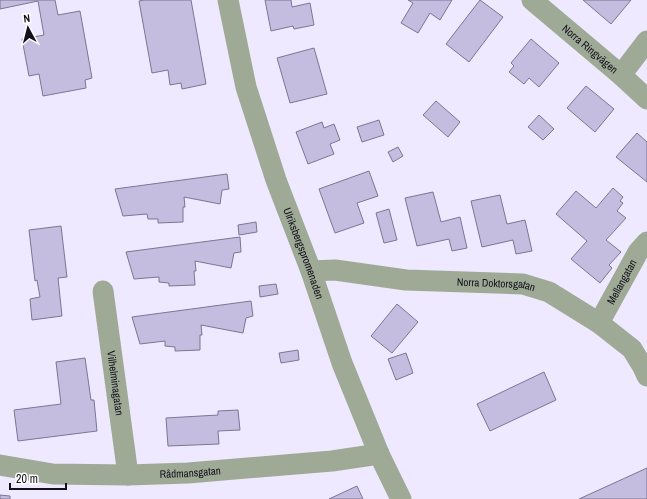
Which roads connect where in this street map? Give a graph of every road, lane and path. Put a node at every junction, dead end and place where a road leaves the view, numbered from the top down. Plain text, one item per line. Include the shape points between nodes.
1 (228, 0) edge
2 (532, 0) edge
3 (647, 41) edge
4 (621, 75) junction
5 (647, 99) edge
6 (647, 242) edge
7 (311, 271) junction
8 (103, 291) dead end
9 (600, 323) junction
10 (647, 376) edge
11 (379, 454) junction
12 (0, 465) edge
13 (128, 475) junction
14 (401, 499) edge

1 - 7 street, Ulriksbergspromenaden via 246,87 276,180
2 - 4 street, Norra Ringvägen
3 - 4 street
4 - 5 street, Norra Ringvägen
6 - 9 street, Mellangatan via 638,252
7 - 9 street, Norra Doktorsgatan via 335,270 406,280 524,284 549,292
7 - 11 street, Ulriksbergspromenaden via 342,363
8 - 13 street, Vilhelminagatan
9 - 10 street, Norra Doktorsgatan via 632,349
11 - 13 street, Rådmansgatan via 332,461 188,473
11 - 14 street, Ulriksbergspromenaden
12 - 13 street, Rådmansgatan via 53,474

